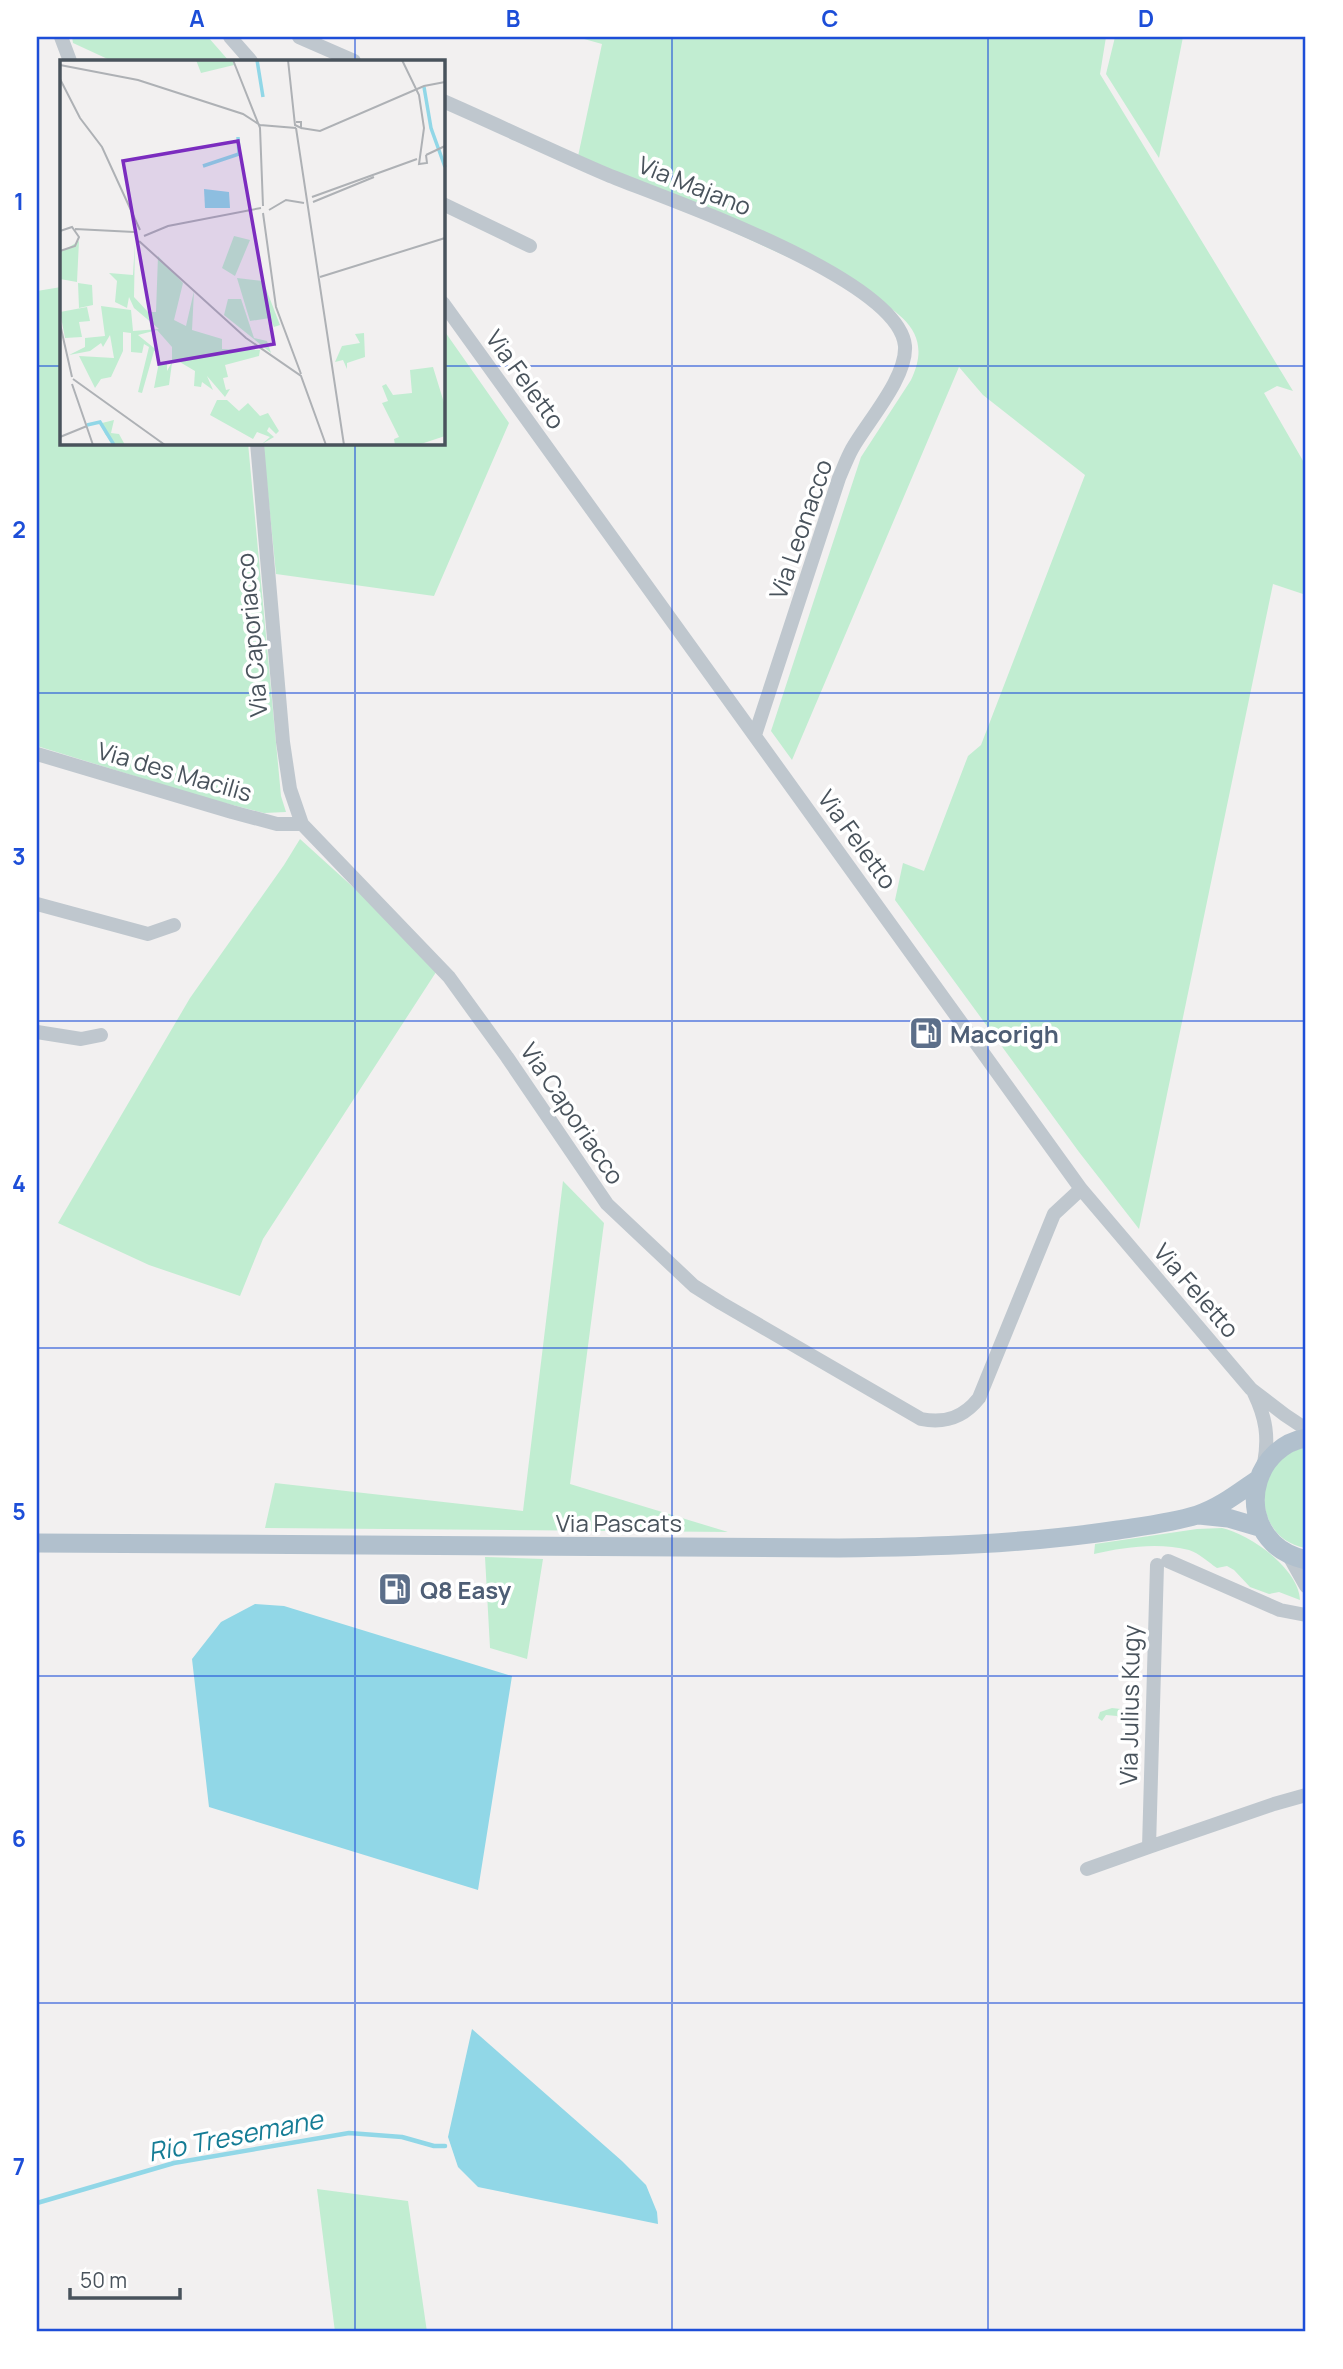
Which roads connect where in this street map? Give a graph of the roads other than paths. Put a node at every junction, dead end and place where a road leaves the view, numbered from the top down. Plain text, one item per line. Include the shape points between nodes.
1 (230, 37) edge
2 (299, 37) edge
3 (61, 40) edge
4 (64, 60) edge
5 (70, 60) edge
6 (250, 60) edge
7 (352, 60) edge
8 (444, 101) edge
9 (444, 204) edge
10 (530, 246) dead end
11 (444, 304) edge
12 (905, 346) joint
13 (257, 444) edge
14 (755, 735) junction
15 (37, 754) edge
16 (302, 824) junction
17 (37, 904) edge
18 (174, 925) dead end
19 (37, 1032) edge
20 (101, 1035) dead end
21 (1081, 1189) junction
22 (1251, 1388) junction
23 (1306, 1429) edge
24 (1306, 1438) edge
25 (1261, 1473) junction
26 (1198, 1515) junction
27 (1262, 1528) junction
28 (37, 1543) edge
29 (1297, 1557) edge
30 (1306, 1586) edge
31 (1306, 1615) edge
32 (1306, 1795) edge
33 (1149, 1847) junction
34 (1087, 1869) dead end

1 - 6 street
2 - 7 street
3 - 4 street
3 - 5 street
8 - 12 street, Via Majano via 786,249 867,298 896,325
9 - 10 street
11 - 14 street, Via Feletto
12 - 14 street, Via Leonacco via 901,368 839,478
13 - 16 street, Via Caporiacco via 283,742 290,789
14 - 21 street, Via Feletto
15 - 16 street, Via des Macilis via 277,824
16 - 21 street, Via Caporiacco via 449,977 607,1204 694,1286 921,1419 943,1422 972,1407 979,1398 1054,1214
17 - 18 street via 148,934
19 - 20 street via 81,1040
21 - 22 street, Via Feletto
22 - 23 street, Via Feletto
22 - 25 street, Via Feletto via 1267,1426 1268,1447
24 - 25 main road, Via Pascats via 1278,1450
25 - 26 main road, Via Pascats
25 - 27 main road via 1254,1497
26 - 27 main road, Via Pascats
26 - 28 main road, Via Pascats via 1080,1536 963,1546
27 - 29 main road via 1273,1543
29 - 30 street
31 - 33 street, Via Julius Kugy via 1280,1610 1162,1563
32 - 33 street
33 - 34 street

